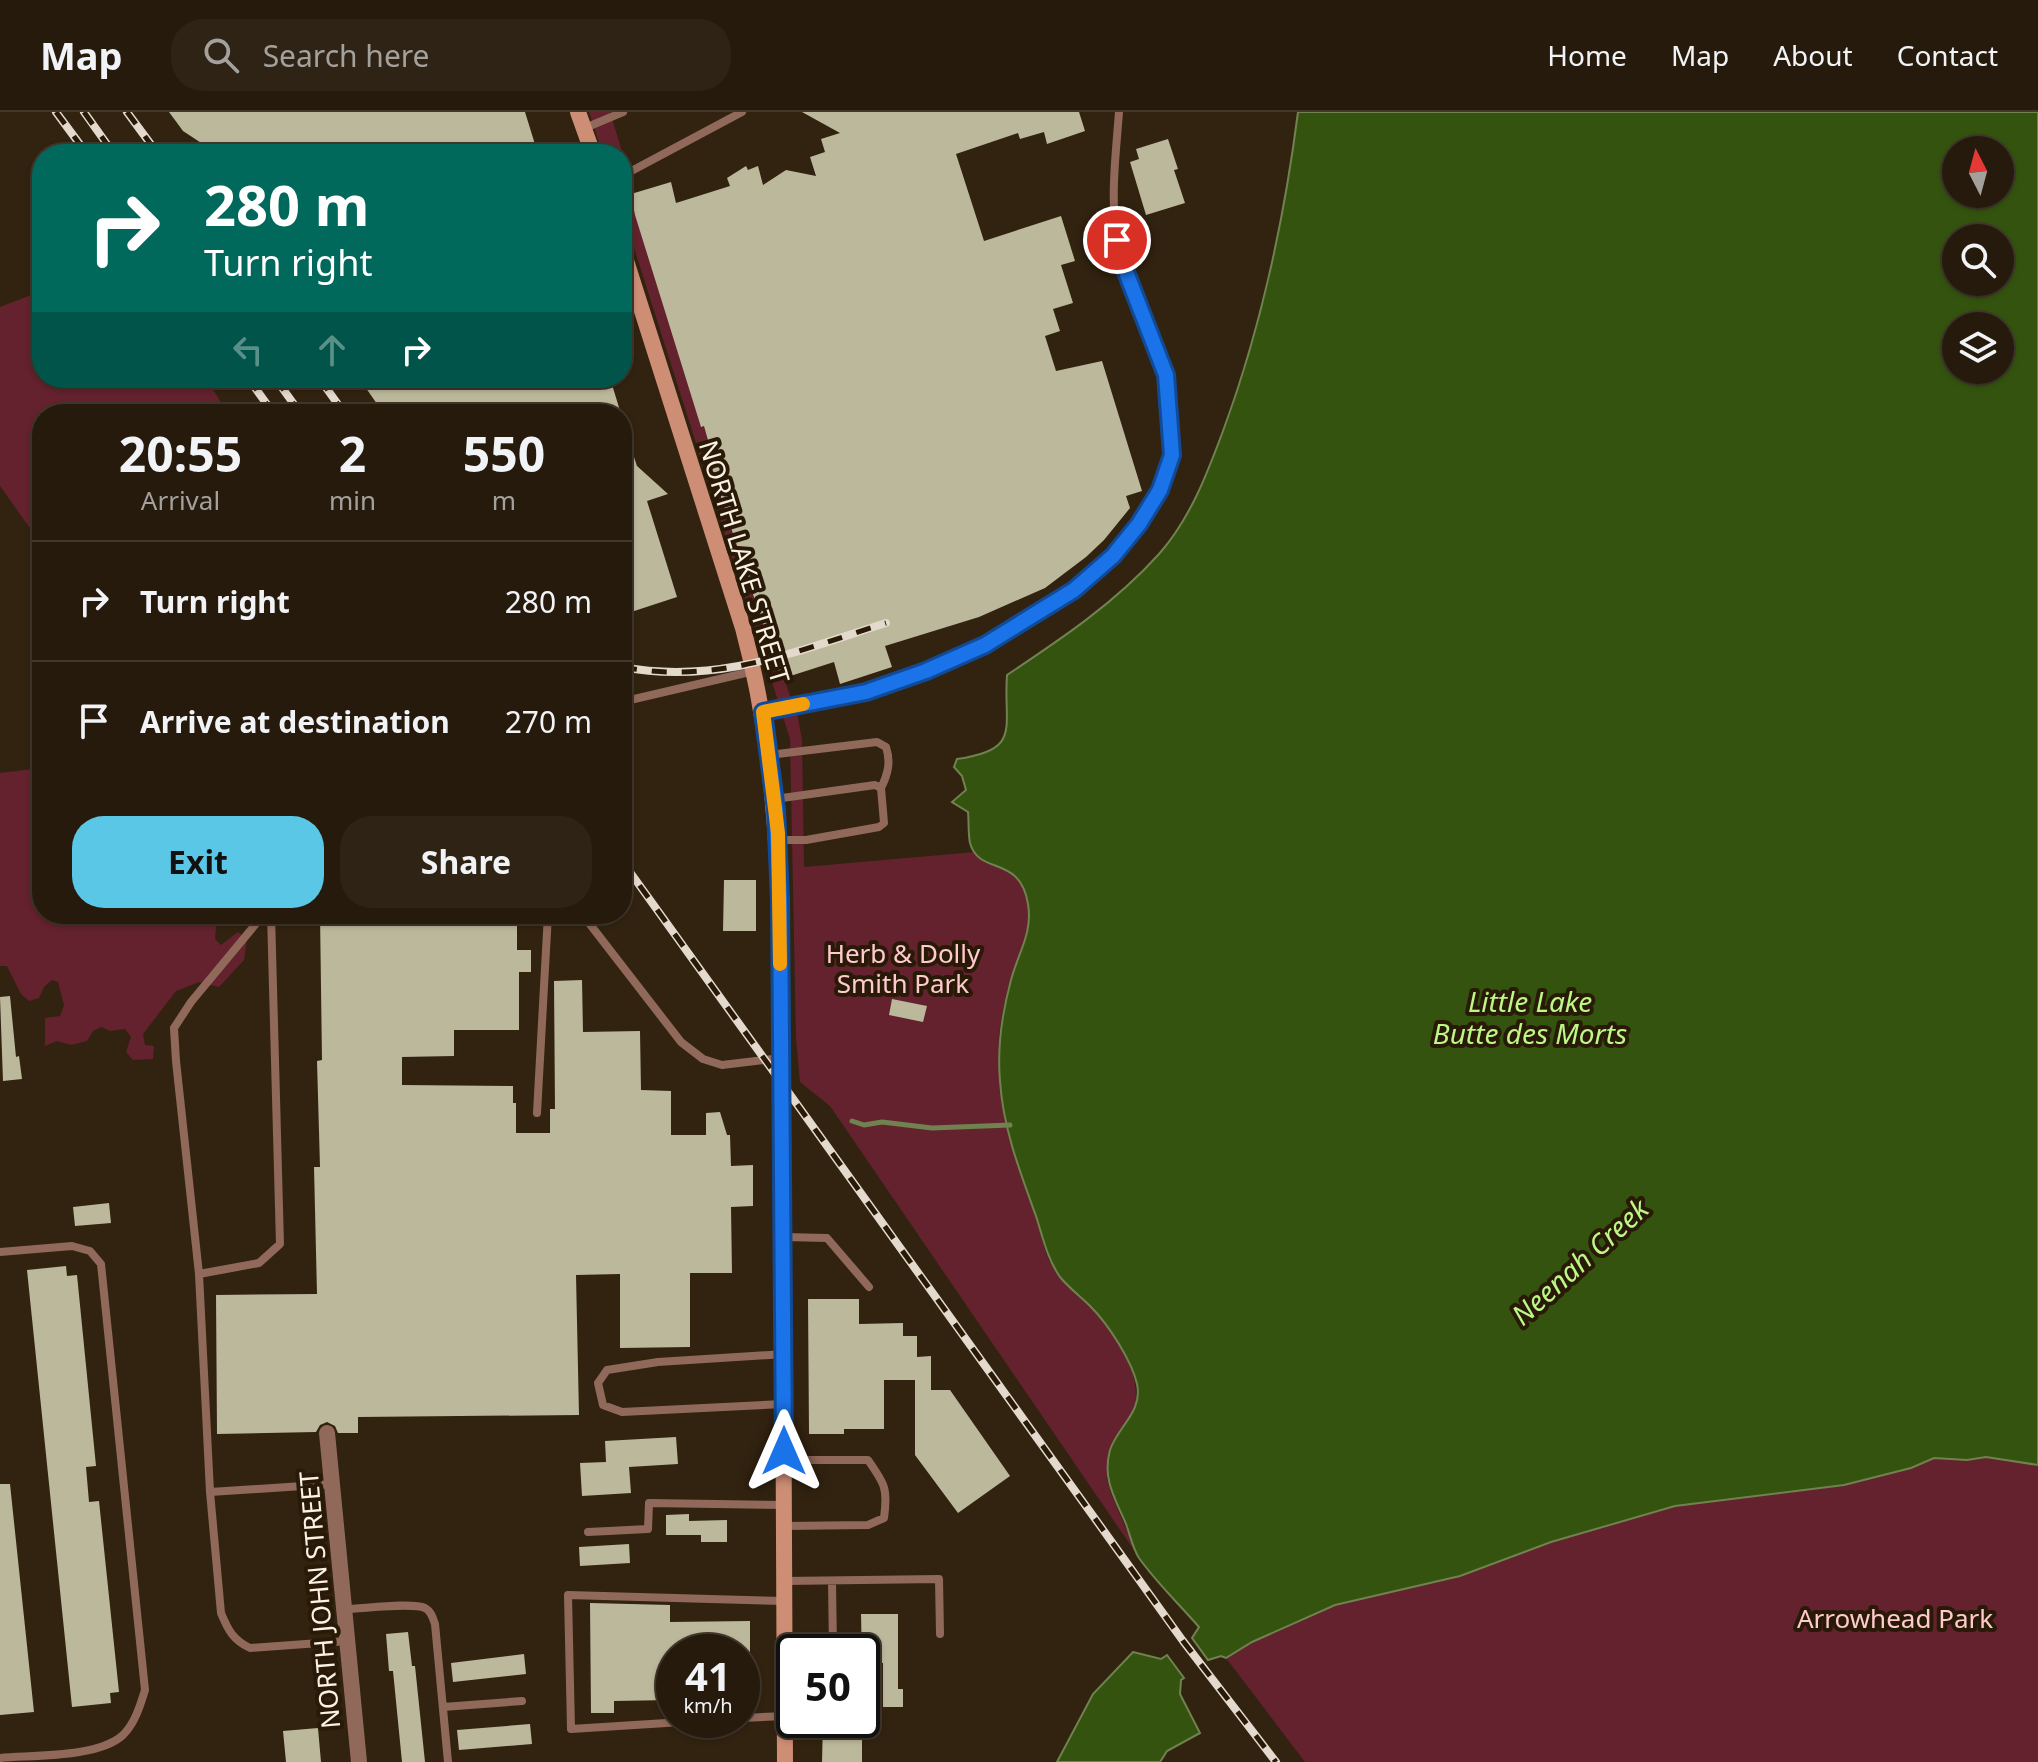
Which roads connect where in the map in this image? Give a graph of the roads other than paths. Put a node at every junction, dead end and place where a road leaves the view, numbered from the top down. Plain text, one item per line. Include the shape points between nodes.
1 (578, 112) edge
2 (622, 112) edge
3 (742, 112) edge
4 (1119, 112) edge
5 (584, 129) junction
6 (589, 144) edge
7 (632, 171) edge
8 (632, 279) edge
9 (755, 671) junction
10 (632, 700) edge
11 (763, 712) junction
12 (769, 755) junction
13 (881, 788) junction
14 (775, 799) junction
15 (778, 840) junction
16 (256, 924) edge
17 (271, 924) edge
18 (547, 924) edge
19 (590, 924) edge
20 (781, 1058) junction
21 (537, 1113) dead end
22 (783, 1237) junction
23 (0, 1252) edge
24 (199, 1274) junction
25 (869, 1287) dead end
26 (784, 1354) junction
27 (784, 1404) junction
28 (327, 1433) dead end
29 (784, 1460) junction
30 (333, 1484) junction
31 (210, 1492) junction
32 (784, 1505) junction
33 (784, 1526) junction
34 (588, 1532) dead end
35 (784, 1581) junction
36 (832, 1581) junction
37 (785, 1601) junction
38 (345, 1609) junction
39 (788, 1634) edge
40 (833, 1634) edge
41 (940, 1634) dead end
42 (347, 1641) junction
43 (522, 1701) dead end
44 (443, 1707) junction
45 (656, 1724) edge
46 (785, 1738) edge
47 (0, 1758) edge
48 (359, 1762) edge
49 (448, 1762) edge
50 (785, 1762) edge

1 - 5 main road
2 - 5 lane
3 - 7 lane
4 - 11 lane via 1117,240 1166,375 1172,455 1153,501 1113,556 1074,590 985,645 866,692
5 - 6 main road
8 - 9 main road, NORTH LAKE STREET
9 - 10 lane
9 - 11 main road, NORTH LAKE STREET
11 - 12 main road, NORTH LAKE STREET
12 - 13 lane via 877,742 889,756
12 - 14 main road, NORTH LAKE STREET
13 - 14 lane
13 - 15 lane via 884,823 879,827
14 - 15 main road, NORTH LAKE STREET
15 - 20 main road, NORTH LAKE STREET
16 - 24 lane via 174,1028
17 - 24 lane via 280,1244 259,1263
18 - 21 lane
19 - 20 lane via 681,1042 703,1059 722,1065
20 - 22 main road, NORTH LAKE STREET
22 - 25 lane via 827,1238
22 - 26 main road, NORTH LAKE STREET
23 - 47 lane via 72,1246 90,1251 101,1264 145,1690 137,1716 122,1736 99,1749
24 - 31 lane
26 - 27 main road, NORTH LAKE STREET
26 - 27 lane via 658,1362 607,1370 598,1383 603,1405 622,1412
27 - 29 main road, NORTH LAKE STREET
28 - 30 street, NORTH JOHN STREET
29 - 32 main road, NORTH LAKE STREET
29 - 33 lane via 868,1460 884,1483 886,1504 884,1518 868,1525
30 - 31 lane
30 - 38 street, NORTH JOHN STREET
31 - 42 lane via 221,1613 237,1642 250,1648
32 - 33 main road, NORTH LAKE STREET
32 - 34 lane via 649,1503 648,1529
33 - 35 main road, NORTH LAKE STREET
35 - 36 lane
35 - 37 main road, NORTH LAKE STREET
36 - 40 lane
36 - 41 lane via 939,1579
37 - 39 main road, NORTH LAKE STREET
37 - 45 lane via 568,1595 571,1729
38 - 42 street, NORTH JOHN STREET
38 - 44 lane via 426,1608 435,1624
42 - 48 street, NORTH JOHN STREET
43 - 44 lane
44 - 49 lane
46 - 50 main road, NORTH LAKE STREET

